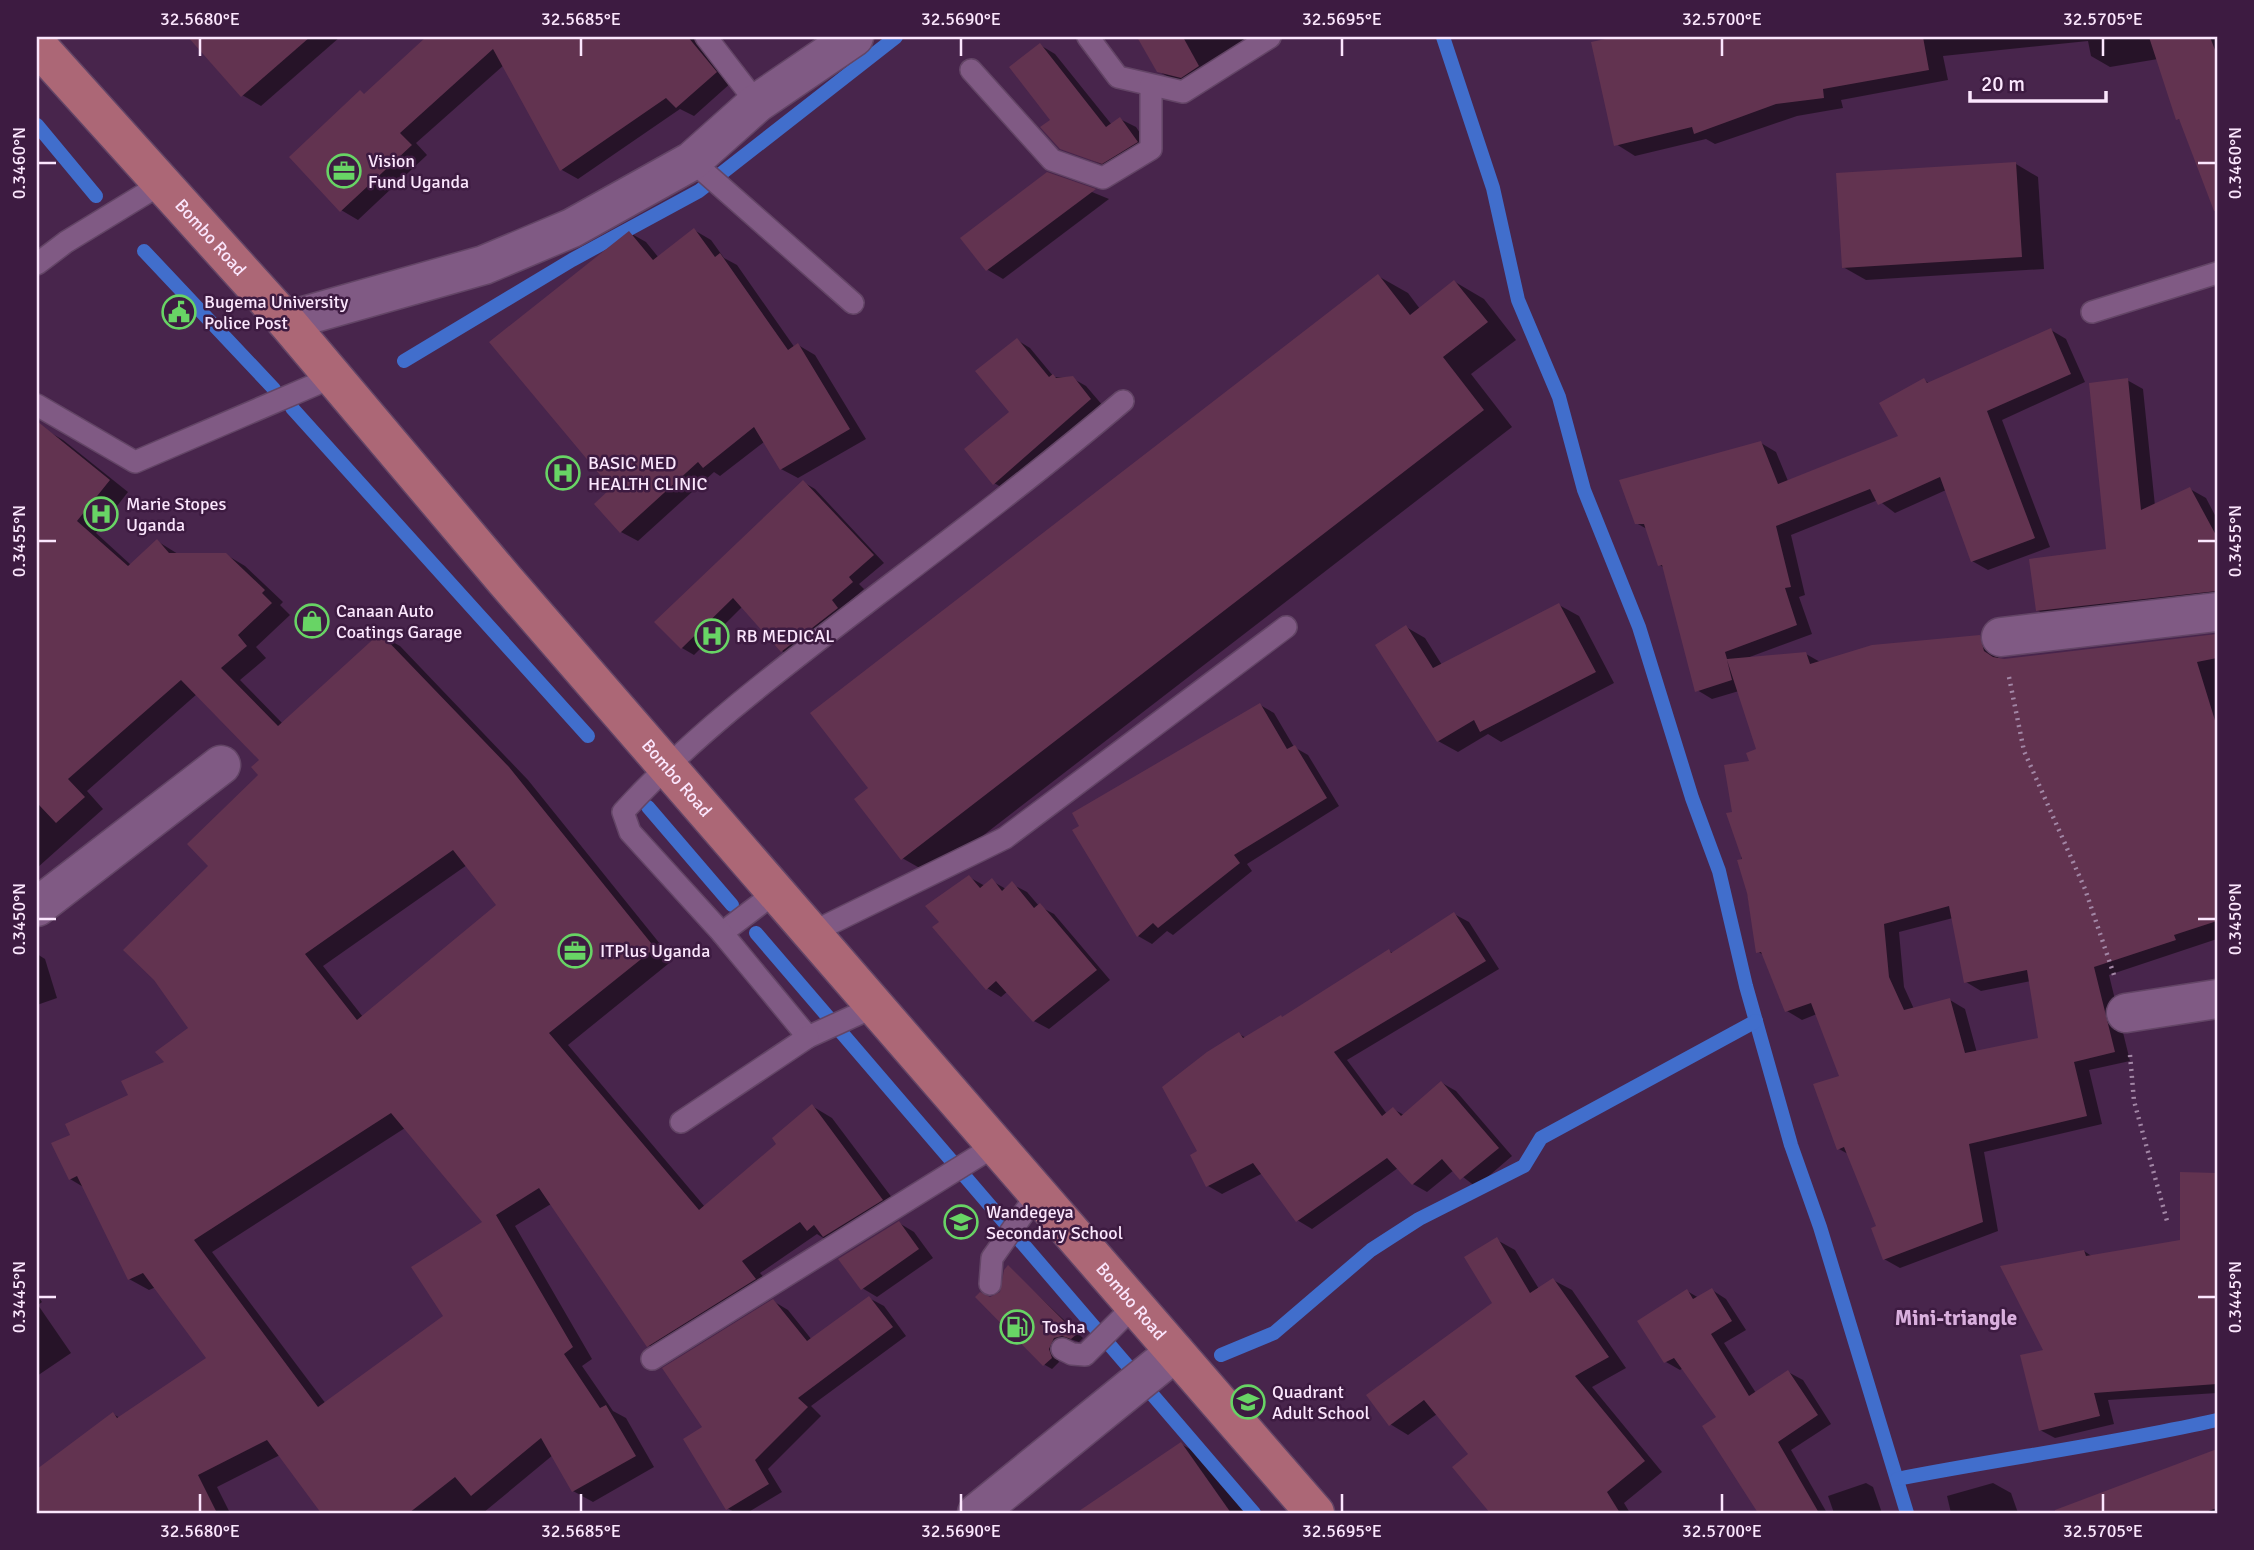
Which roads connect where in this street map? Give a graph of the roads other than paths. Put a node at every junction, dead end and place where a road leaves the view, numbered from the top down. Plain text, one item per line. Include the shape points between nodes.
1 (706, 37) edge
2 (854, 37) edge
3 (1088, 37) edge
4 (1270, 37) edge
5 (37, 45) edge
6 (971, 70) dead end
7 (1152, 85) junction
8 (757, 103) junction
9 (692, 161) junction
10 (162, 184) junction
11 (37, 264) edge
12 (2217, 273) edge
13 (853, 303) dead end
14 (2092, 312) dead end
15 (285, 321) junction
16 (333, 377) junction
17 (1123, 401) dead end
18 (37, 405) edge
19 (2217, 611) edge
20 (1286, 627) dead end
21 (2001, 637) road end
22 (221, 765) dead end
23 (666, 765) junction
24 (776, 892) junction
25 (37, 907) edge
26 (722, 933) junction
27 (811, 933) junction
28 (2217, 999) edge
29 (876, 1006) junction
30 (2126, 1013) road end
31 (808, 1037) junction
32 (681, 1122) dead end
33 (996, 1144) junction
34 (1038, 1193) junction
35 (990, 1284) dead end
36 (1134, 1306) junction
37 (1062, 1349) dead end
38 (1175, 1352) junction
39 (652, 1359) dead end
40 (977, 1513) edge
41 (1315, 1513) edge

1 - 8 lane
2 - 8 street
3 - 7 lane via 1118,77
4 - 7 lane via 1184,92
5 - 10 main road, Bombo Road
6 - 7 lane via 1052,160 1103,178 1151,149
8 - 9 street
9 - 13 lane
9 - 15 street via 572,228 484,265
10 - 11 lane
10 - 15 main road, Bombo Road
12 - 14 lane
15 - 16 main road, Bombo Road
16 - 18 lane via 135,462
16 - 23 main road, Bombo Road
17 - 23 lane
19 - 21 street
20 - 27 lane via 1005,838
22 - 25 street
23 - 24 main road, Bombo Road
23 - 26 lane via 623,812 630,832
24 - 26 lane
24 - 27 main road, Bombo Road
26 - 31 lane
27 - 29 main road, Bombo Road
28 - 30 street
29 - 31 lane
29 - 33 main road, Bombo Road
31 - 32 lane
33 - 34 main road, Bombo Road
33 - 39 lane
34 - 35 lane via 992,1258
34 - 36 main road, Bombo Road
36 - 37 lane via 1084,1355
36 - 38 main road, Bombo Road
38 - 40 street
38 - 41 main road, Bombo Road

